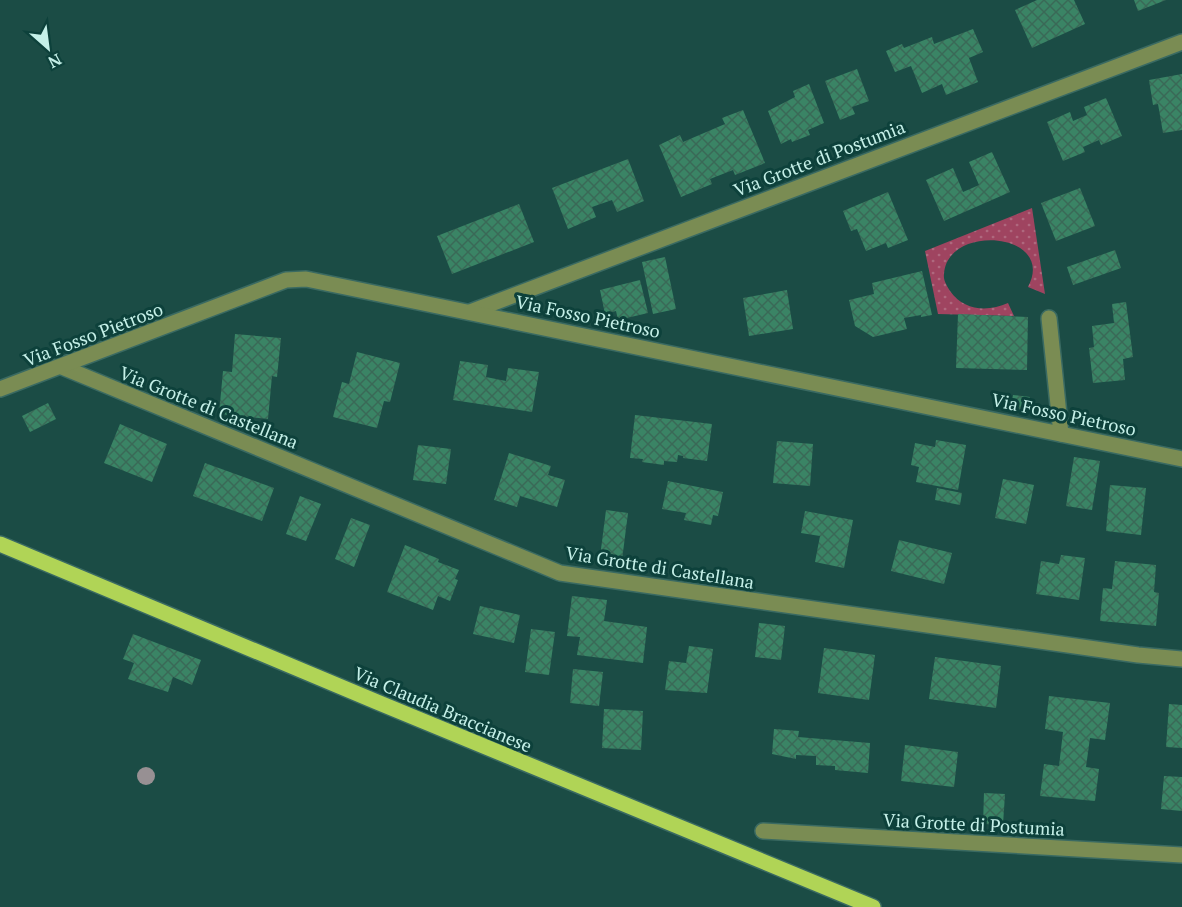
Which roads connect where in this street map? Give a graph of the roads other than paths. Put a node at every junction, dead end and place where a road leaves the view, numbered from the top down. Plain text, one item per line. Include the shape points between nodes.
1 (1182, 42) edge
2 (470, 312) junction
3 (1049, 318) dead end
4 (62, 367) junction
5 (0, 389) edge
6 (1061, 434) junction
7 (1182, 459) edge
8 (0, 544) edge
9 (1182, 659) edge
10 (763, 831) dead end
11 (1182, 855) edge
12 (873, 907) edge

1 - 2 street, Via Grotte di Postumia
2 - 4 street, Via Fosso Pietroso via 296,278
2 - 6 street, Via Fosso Pietroso
3 - 6 street
4 - 5 street, Via Fosso Pietroso
4 - 9 street, Via Grotte di Castellana via 560,573
6 - 7 street, Via Fosso Pietroso
8 - 12 main road, Via Claudia Braccianese
10 - 11 street, Via Grotte di Postumia

